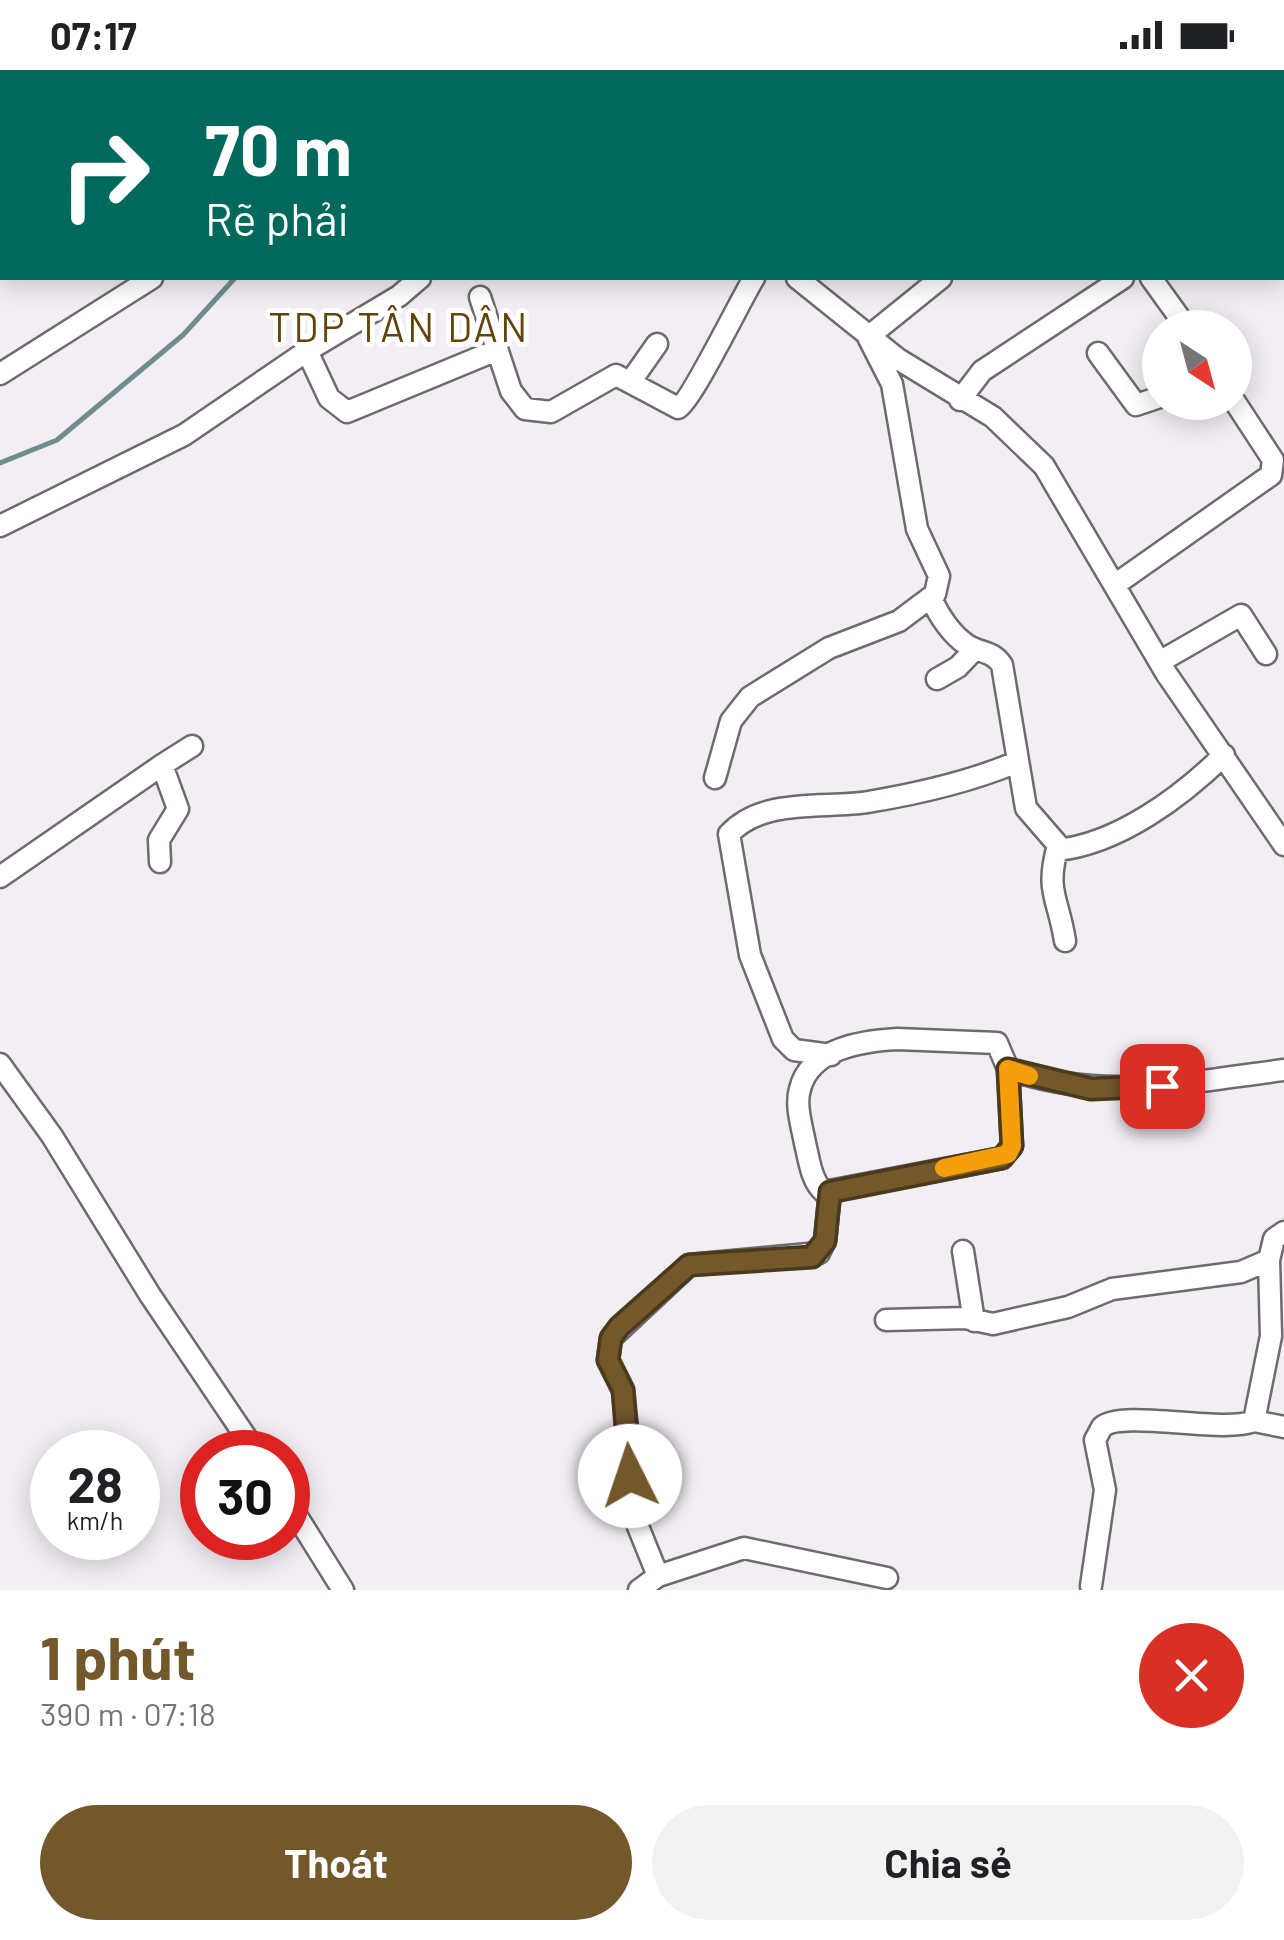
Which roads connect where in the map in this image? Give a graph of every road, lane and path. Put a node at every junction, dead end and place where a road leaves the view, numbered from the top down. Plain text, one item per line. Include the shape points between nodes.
1 (149, 280) edge
2 (418, 280) edge
3 (753, 280) edge
4 (799, 280) edge
5 (939, 280) edge
6 (1119, 280) edge
7 (1152, 280) edge
8 (480, 297) dead end
9 (1174, 310) edge
10 (868, 337) junction
11 (657, 344) dead end
12 (497, 350) junction
13 (307, 351) junction
14 (1098, 353) dead end
15 (0, 374) edge
16 (631, 381) junction
17 (960, 400) junction
18 (1142, 404) edge
19 (1247, 420) edge
20 (0, 526) edge
21 (1116, 584) junction
22 (932, 600) junction
23 (975, 650) junction
24 (1266, 654) dead end
25 (1161, 661) junction
26 (937, 679) dead end
27 (192, 746) dead end
28 (1224, 754) junction
29 (1017, 762) junction
30 (162, 765) junction
31 (715, 778) dead end
32 (1284, 845) edge
33 (1058, 850) junction
34 (160, 862) dead end
35 (0, 877) edge
36 (1066, 941) dead end
37 (830, 1056) junction
38 (0, 1064) edge
39 (1008, 1069) junction
40 (1284, 1070) edge
41 (830, 1192) junction
42 (1284, 1232) edge
43 (963, 1250) dead end
44 (1269, 1260) junction
45 (886, 1320) dead end
46 (974, 1320) junction
47 (1254, 1422) junction
48 (1284, 1427) edge
49 (241, 1430) edge
50 (310, 1540) edge
51 (658, 1576) junction
52 (888, 1578) dead end
53 (1091, 1586) dead end
54 (338, 1588) edge
55 (639, 1590) edge

1 - 15 street
2 - 13 street
3 - 16 street via 685,405 675,408
4 - 10 street
5 - 10 street
6 - 17 street via 982,371
7 - 9 street
8 - 12 street
10 - 17 street
10 - 22 street via 892,384 917,528 939,576
11 - 16 street
12 - 13 street via 347,412 329,398
12 - 16 street via 511,391 532,413 552,412 608,377
13 - 20 street via 184,435
14 - 18 street via 1136,406
17 - 21 street via 1006,428 1044,466
19 - 21 street via 1274,470
21 - 25 street
22 - 23 street
22 - 31 street via 888,628 829,648 750,697 730,722
23 - 26 street
23 - 29 street via 992,653 1002,665
24 - 25 street via 1241,615
25 - 28 street
27 - 30 street
28 - 32 street
28 - 33 street via 1148,814
29 - 33 street via 1026,808
29 - 37 street via 869,802 798,804 729,834 750,954 783,1039 794,1050
30 - 34 street via 178,809 160,840
30 - 35 street
33 - 36 street via 1050,866 1051,896
37 - 39 street via 854,1042 991,1041
37 - 41 street via 809,1072 798,1092 812,1170 820,1190
38 - 49 street
39 - 40 street via 1091,1089
39 - 41 street via 1008,1154
41 - 51 street via 819,1253 689,1265 611,1338 608,1360 623,1390 637,1524
42 - 44 street via 1274,1239
43 - 46 street
44 - 46 street via 1241,1272 1112,1289 1018,1320
44 - 47 street via 1271,1336
45 - 46 street
47 - 48 street
47 - 53 street via 1106,1422 1095,1440 1104,1490
50 - 54 street
51 - 52 street via 756,1548
51 - 55 street

